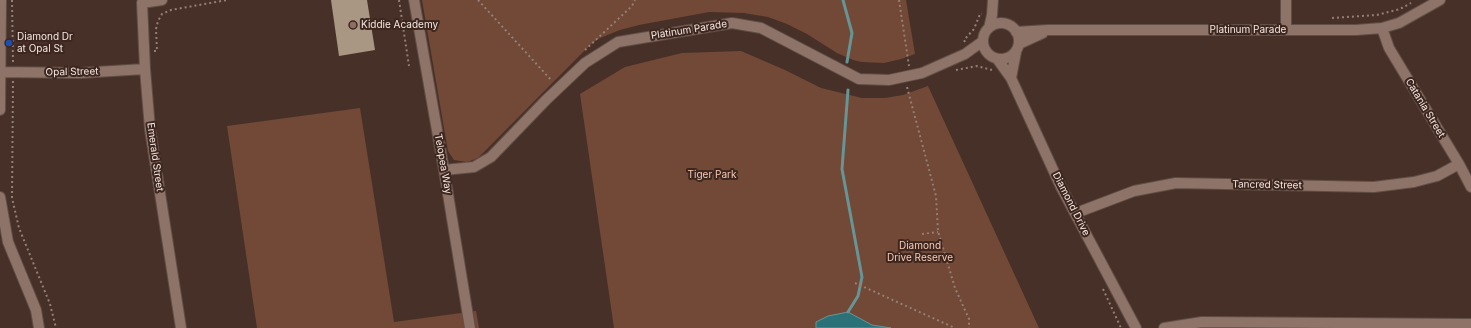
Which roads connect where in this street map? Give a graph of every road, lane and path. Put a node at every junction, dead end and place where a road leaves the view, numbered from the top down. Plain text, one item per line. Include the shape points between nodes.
1 (1, 0) edge
2 (12, 0) edge
3 (162, 0) edge
4 (227, 0) edge
5 (399, 0) edge
6 (414, 0) edge
7 (478, 0) edge
8 (635, 0) edge
9 (899, 0) edge
10 (1286, 0) edge
11 (1440, 0) edge
12 (993, 2) edge
13 (1412, 3) dead end
14 (1332, 18) dead end
15 (1004, 24) junction
16 (989, 28) junction
17 (1382, 28) junction
18 (1048, 30) junction
19 (1286, 30) junction
20 (1016, 32) junction
21 (983, 42) junction
22 (1018, 48) junction
23 (153, 51) dead end
24 (987, 53) junction
25 (581, 54) dead end
26 (965, 54) junction
27 (998, 60) junction
28 (409, 66) dead end
29 (910, 68) dead end
30 (144, 69) junction
31 (0, 72) edge
32 (13, 72) junction
33 (951, 72) dead end
34 (995, 73) dead end
35 (1011, 78) junction
36 (552, 81) dead end
37 (913, 84) dead end
38 (900, 86) dead end
39 (907, 86) junction
40 (0, 110) edge
41 (1459, 164) junction
42 (444, 170) junction
43 (1471, 187) edge
44 (0, 197) edge
45 (1076, 213) junction
46 (938, 232) junction
47 (922, 234) dead end
48 (855, 284) dead end
49 (1471, 324) edge
50 (39, 328) edge
51 (56, 328) edge
52 (181, 328) edge
53 (470, 328) edge
54 (955, 328) edge
55 (969, 328) edge
56 (1136, 328) edge
57 (1164, 328) edge

1 - 31 street
2 - 32 path
3 - 30 street, Emerald Street via 142,3
4 - 23 path via 171,10 162,14 156,29 156,51
5 - 28 path
6 - 42 street, Telopea Way
7 - 36 path
8 - 25 path via 632,6
9 - 29 path
10 - 19 street
11 - 17 street, Platinum Parade via 1399,23
12 - 15 street
12 - 16 street
13 - 14 path via 1377,15
15 - 16 street
15 - 20 street
16 - 21 street
17 - 19 street, Platinum Parade
17 - 41 street, Catania Street via 1389,48
18 - 19 street, Platinum Parade
18 - 20 street, Platinum Parade
18 - 22 street, Platinum Parade
20 - 22 street via 1019,35
21 - 24 street
21 - 26 street, Platinum Parade
22 - 27 street via 1009,58
22 - 35 street
24 - 26 street, Platinum Parade
24 - 27 street
26 - 42 street, Platinum Parade via 922,73 889,80 859,79 761,28 732,23 618,42 585,63 491,157 474,167
27 - 35 street, Diamond Drive
30 - 32 street, Opal Street via 80,73
30 - 52 street, Emerald Street via 150,129
31 - 32 street, Opal Street
31 - 40 street
32 - 51 path via 12,198 19,228 50,304
33 - 34 path via 977,66 991,69
35 - 45 street, Diamond Drive via 1061,187
37 - 39 path
38 - 39 path
39 - 46 path via 936,196
41 - 43 street, Catania Street
41 - 45 street, Tancred Street via 1437,176 1374,187 1176,183 1134,190
42 - 53 street, Telopea Way
44 - 50 street via 8,242 36,310
45 - 56 street, Diamond Drive
46 - 47 path
46 - 55 path via 955,288 969,319
48 - 54 path
49 - 57 street via 1202,322

